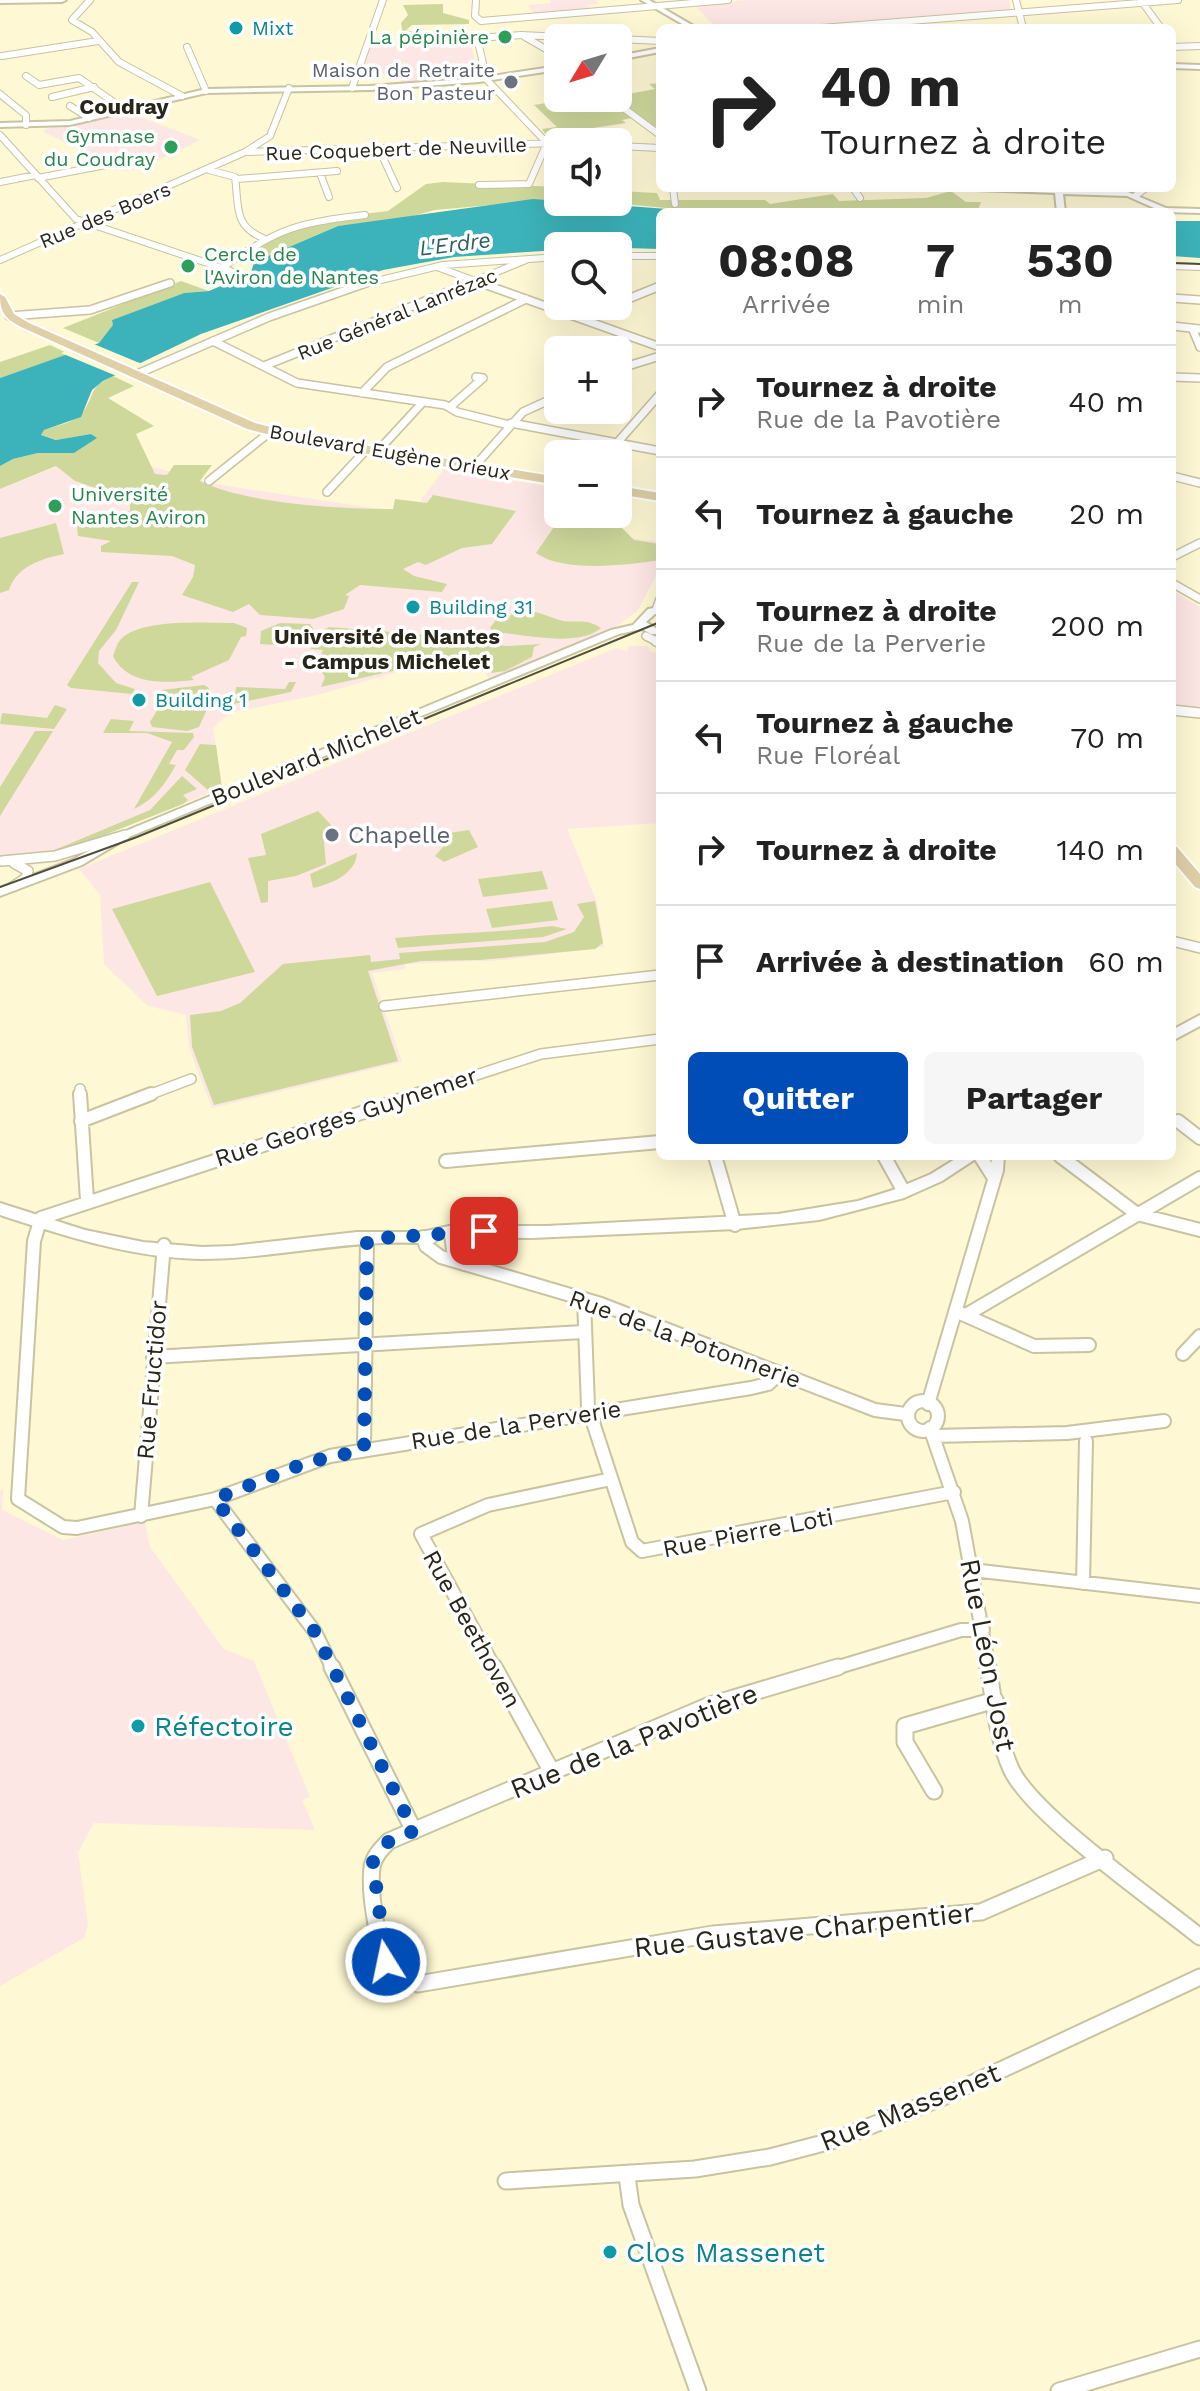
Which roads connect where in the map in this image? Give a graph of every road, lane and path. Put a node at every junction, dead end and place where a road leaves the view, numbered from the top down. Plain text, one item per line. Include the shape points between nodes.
1 (62, 0) edge
2 (90, 0) edge
3 (383, 0) edge
4 (476, 0) edge
5 (644, 0) edge
6 (728, 0) edge
7 (1016, 0) edge
8 (1178, 0) edge
9 (0, 1) edge
10 (1142, 2) junction
11 (656, 6) junction
12 (1019, 12) junction
13 (520, 19) junction
14 (924, 19) junction
15 (687, 24) edge
16 (868, 24) edge
17 (929, 24) edge
18 (1022, 24) edge
19 (1158, 24) edge
20 (521, 35) junction
21 (544, 36) edge
22 (632, 40) edge
23 (98, 41) junction
24 (656, 41) edge
25 (1200, 46) edge
26 (187, 47) dead end
27 (1176, 47) edge
28 (544, 48) edge
29 (656, 51) edge
30 (632, 55) edge
31 (2, 56) edge
32 (1176, 66) edge
33 (1200, 67) edge
34 (544, 70) edge
35 (26, 76) dead end
36 (487, 79) junction
37 (94, 87) junction
38 (289, 88) junction
39 (352, 88) junction
40 (206, 91) junction
41 (0, 94) edge
42 (182, 96) junction
43 (52, 97) dead end
44 (70, 106) dead end
45 (122, 107) junction
46 (629, 112) edge
47 (89, 118) junction
48 (0, 125) edge
49 (26, 125) junction
50 (656, 132) edge
51 (0, 135) edge
52 (544, 140) edge
53 (544, 143) edge
54 (632, 147) edge
55 (656, 148) edge
56 (379, 149) junction
57 (544, 150) edge
58 (245, 152) junction
59 (116, 163) dead end
60 (209, 170) junction
61 (337, 171) dead end
62 (320, 173) junction
63 (37, 177) junction
64 (237, 179) junction
65 (0, 182) edge
66 (479, 185) dead end
67 (397, 188) dead end
68 (674, 192) edge
69 (856, 192) edge
70 (1042, 192) edge
71 (1140, 192) edge
72 (1059, 193) junction
73 (1135, 196) junction
74 (329, 197) dead end
75 (860, 198) dead end
76 (675, 204) dead end
77 (1061, 208) edge
78 (1160, 208) edge
79 (1176, 209) edge
80 (1200, 211) edge
81 (365, 215) dead end
82 (84, 223) junction
83 (263, 238) junction
84 (632, 256) edge
85 (656, 256) edge
86 (544, 257) edge
87 (526, 258) junction
88 (0, 260) edge
89 (1176, 266) edge
90 (436, 267) junction
91 (1200, 267) edge
92 (477, 282) junction
93 (170, 283) dead end
94 (656, 288) edge
95 (0, 297) edge
96 (632, 297) edge
97 (1176, 298) edge
98 (526, 299) junction
99 (1200, 300) edge
100 (544, 305) edge
101 (5, 316) edge
102 (586, 320) edge
103 (1176, 326) edge
104 (1196, 329) edge
105 (213, 341) junction
106 (656, 346) edge
107 (1200, 347) edge
108 (656, 357) edge
109 (632, 365) edge
110 (264, 366) junction
111 (135, 373) junction
112 (476, 377) dead end
113 (1176, 377) edge
114 (1200, 378) edge
115 (362, 393) junction
116 (656, 399) edge
117 (423, 402) junction
118 (544, 402) edge
119 (450, 407) junction
120 (510, 424) junction
121 (270, 432) junction
122 (600, 440) edge
123 (620, 440) edge
124 (632, 446) edge
125 (656, 450) edge
126 (371, 451) junction
127 (474, 467) junction
128 (1176, 477) edge
129 (544, 479) edge
130 (209, 481) dead end
131 (1200, 483) edge
132 (327, 492) dead end
133 (632, 492) edge
134 (656, 496) edge
135 (1200, 543) edge
136 (1176, 555) edge
137 (1176, 585) edge
138 (1200, 599) edge
139 (656, 612) edge
140 (635, 626) junction
141 (656, 635) edge
142 (1176, 710) edge
143 (1200, 713) edge
144 (125, 835) junction
145 (1176, 858) edge
146 (1176, 858) edge
147 (1, 861) edge
148 (16, 863) junction
149 (65, 867) junction
150 (1200, 876) edge
151 (1200, 884) edge
152 (5, 890) edge
153 (1176, 942) edge
154 (1200, 948) edge
155 (656, 975) edge
156 (384, 1006) dead end
157 (1200, 1020) edge
158 (1176, 1034) edge
159 (656, 1040) edge
160 (191, 1079) dead end
161 (80, 1089) dead end
162 (81, 1121) junction
163 (1178, 1121) dead end
164 (1200, 1138) edge
165 (656, 1142) edge
166 (716, 1160) edge
167 (886, 1160) edge
168 (951, 1160) edge
169 (964, 1160) edge
170 (983, 1160) edge
171 (997, 1160) edge
172 (1065, 1160) edge
173 (446, 1161) dead end
174 (994, 1178) junction
175 (1200, 1178) edge
176 (903, 1190) junction
177 (0, 1199) edge
178 (87, 1200) junction
179 (0, 1209) edge
180 (1137, 1214) junction
181 (42, 1218) junction
182 (734, 1222) junction
183 (1200, 1230) edge
184 (451, 1236) junction
185 (423, 1237) junction
186 (367, 1239) junction
187 (163, 1248) junction
188 (464, 1264) junction
189 (584, 1299) junction
190 (961, 1313) junction
191 (583, 1332) junction
192 (1200, 1336) edge
193 (365, 1344) junction
194 (1089, 1345) dead end
195 (1183, 1354) dead end
196 (153, 1357) junction
197 (780, 1373) junction
198 (928, 1404) junction
199 (589, 1413) junction
200 (905, 1414) junction
201 (1164, 1421) dead end
202 (932, 1432) junction
203 (1086, 1441) dead end
204 (364, 1450) junction
205 (611, 1479) junction
206 (954, 1492) junction
207 (215, 1499) junction
208 (141, 1516) junction
209 (972, 1570) junction
210 (1083, 1583) junction
211 (1200, 1596) edge
212 (983, 1630) junction
213 (995, 1700) junction
214 (552, 1772) junction
215 (934, 1791) dead end
216 (414, 1831) junction
217 (1105, 1858) junction
218 (375, 1889) joint
219 (1200, 1937) edge
220 (1200, 1977) edge
221 (627, 2176) junction
222 (506, 2181) dead end
223 (1200, 2349) edge
224 (698, 2391) edge
225 (1059, 2391) edge

1 - 9 main road
2 - 23 street via 72,20
3 - 39 street
4 - 13 street via 475,16 481,21
5 - 11 street
6 - 11 street
7 - 12 street
8 - 10 street
10 - 12 street
10 - 19 street
11 - 13 street
11 - 15 street
12 - 14 street
12 - 18 street
13 - 20 street
14 - 16 street
14 - 17 street
20 - 21 street
20 - 28 street
20 - 36 street via 477,38
22 - 24 street
23 - 31 street
23 - 42 street via 119,62
25 - 27 street
26 - 40 street
29 - 30 street
32 - 33 street
34 - 36 street
35 - 37 street via 39,85 79,78
36 - 39 street
36 - 52 street
37 - 43 street
37 - 45 street
38 - 39 street
38 - 40 street
38 - 58 street via 270,136
40 - 42 street
41 - 49 street via 26,115
42 - 45 street
44 - 47 street
45 - 47 street
46 - 50 street
47 - 49 street
48 - 49 street
51 - 63 street
53 - 56 street, Rue Coquebert de Neuville
54 - 55 street
56 - 58 street, Rue Coquebert de Neuville
56 - 67 street
57 - 66 street via 529,184
58 - 60 street, Rue des Boers
59 - 63 street
60 - 64 street
60 - 82 street, Rue des Boers
61 - 62 street
62 - 64 street
62 - 74 street
63 - 65 street
63 - 82 street
64 - 83 street via 235,205 242,223
68 - 76 street
69 - 75 street
70 - 72 street
71 - 73 street
72 - 73 street
72 - 77 street
73 - 78 street
79 - 80 street
81 - 83 street via 306,221
82 - 83 street via 226,269
82 - 88 street, Rue des Boers
84 - 85 street
86 - 87 street
87 - 90 street
87 - 92 street, Rue Général Lanrézac
89 - 91 street
90 - 92 street
90 - 105 street via 384,278
92 - 98 street
92 - 110 street, Rue Général Lanrézac
93 - 101 street via 90,310
94 - 96 street
95 - 101 main road
97 - 99 street
98 - 100 street
98 - 115 street via 387,367
101 - 111 main road, Boulevard Eugène Orieux
102 - 106 street
103 - 104 street
104 - 107 street
105 - 110 street
105 - 111 street
108 - 109 street
110 - 115 street via 300,383
111 - 121 main road, Boulevard Eugène Orieux via 200,406
112 - 119 street via 483,378
113 - 114 street
115 - 117 street
116 - 123 street
117 - 119 street
117 - 126 street
118 - 120 street
119 - 120 street
120 - 122 street
120 - 127 street
121 - 126 main road, Boulevard Eugène Orieux
121 - 130 street
124 - 125 street
126 - 127 main road, Boulevard Eugène Orieux
126 - 132 street
127 - 129 main road, Boulevard Eugène Orieux
128 - 131 street
133 - 134 main road
135 - 136 street
137 - 138 street
139 - 140 street, Boulevard Michelet
140 - 141 street via 637,634
140 - 144 street, Boulevard Michelet
142 - 143 street
144 - 147 street via 55,856
144 - 149 street, Boulevard Michelet
145 - 150 main road
146 - 151 main road
147 - 148 street
148 - 149 street
148 - 152 street via 28,874
149 - 152 street, Boulevard Michelet
153 - 154 street
155 - 156 street
157 - 158 main road
159 - 178 street, Rue Georges Guynemer via 541,1054
160 - 162 street
161 - 162 street
162 - 178 street
163 - 164 street
165 - 173 street
166 - 182 street
167 - 176 street
168 - 176 main road
169 - 176 main road
170 - 174 street
171 - 174 street
172 - 180 street
174 - 190 street
175 - 180 street
176 - 182 main road via 830,1212
177 - 181 main road
178 - 181 street, Rue Georges Guynemer
179 - 181 main road
180 - 183 street
180 - 190 street
181 - 187 main road via 98,1240
181 - 208 street, Rue de la Perverie via 18,1499 69,1529
182 - 184 main road
184 - 185 main road
184 - 188 street via 455,1255
185 - 186 main road
185 - 188 street, Rue de la Potonnerie via 431,1251
186 - 187 main road via 216,1253
186 - 193 street
187 - 196 street, Rue Fructidor
188 - 189 street, Rue de la Potonnerie
189 - 191 street, Rue Pierre Loti
189 - 197 street, Rue de la Potonnerie
190 - 194 street via 1034,1346
190 - 198 street
191 - 193 street
191 - 199 street, Rue Pierre Loti
192 - 195 street
193 - 196 street
193 - 204 street
196 - 208 street, Rue Fructidor
197 - 199 street, Rue de la Perverie via 768,1384 751,1388
197 - 200 street, Rue de la Potonnerie via 875,1410
198 - 200 street via 912,1405
198 - 202 street via 941,1417
199 - 204 street, Rue de la Perverie
199 - 205 street, Rue Pierre Loti
200 - 202 street via 914,1426
201 - 202 street via 1067,1433
202 - 206 street, Rue Léon Jost
203 - 210 street
204 - 207 street, Rue de la Perverie via 308,1462
205 - 206 street, Rue Pierre Loti via 632,1542 648,1552
205 - 214 street, Rue Beethoven via 488,1505 421,1534
206 - 209 street, Rue Léon Jost
207 - 208 street, Rue de la Perverie
207 - 216 street via 315,1632
209 - 210 street
209 - 212 street, Rue Léon Jost
210 - 211 street
212 - 213 street, Rue Léon Jost
212 - 214 street, Rue de la Pavotière via 950,1633 720,1701
213 - 215 street via 905,1726 905,1742
213 - 217 street, Rue Léon Jost via 1012,1772 1041,1808
214 - 216 street, Rue de la Pavotière
216 - 218 street, Rue de la Pavotière via 389,1841 377,1853 372,1868
217 - 218 street, Rue Gustave Charpentier via 981,1912 713,1934 418,1984 398,1977 386,1962
217 - 219 street, Rue Léon Jost
220 - 221 street, Rue Massenet via 852,2135 752,2160
221 - 222 street, Rue Massenet
221 - 224 street via 631,2205
223 - 225 street

